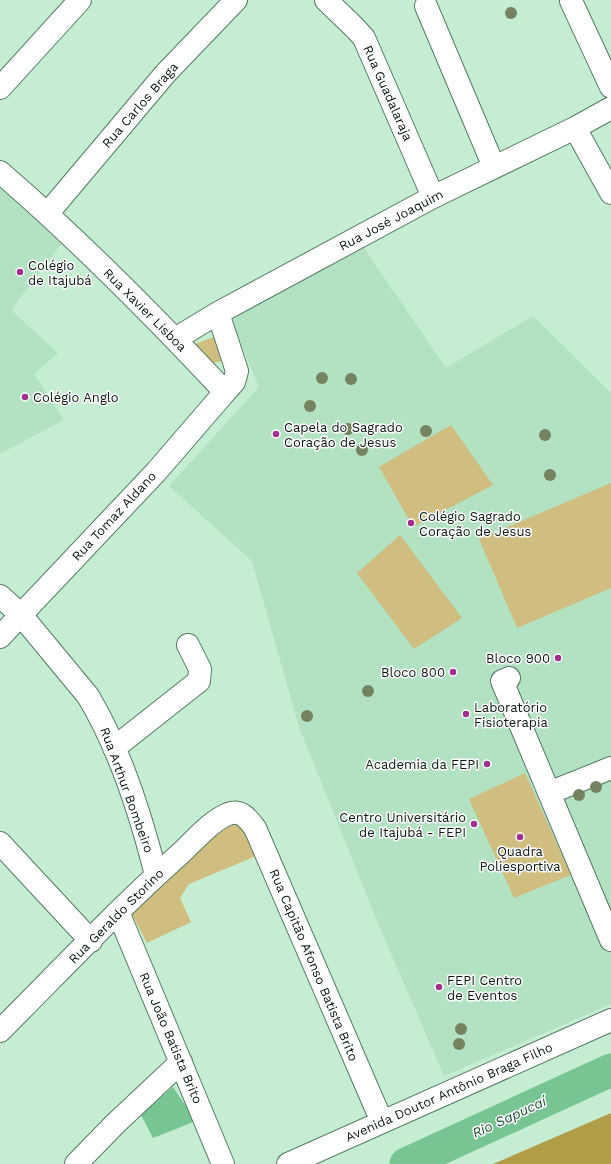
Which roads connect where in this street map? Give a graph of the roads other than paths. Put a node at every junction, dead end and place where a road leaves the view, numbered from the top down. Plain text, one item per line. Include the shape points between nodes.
1 (80, 0) edge
2 (236, 0) edge
3 (326, 0) edge
4 (571, 1) dead end
5 (426, 6) dead end
6 (611, 87) edge
7 (0, 88) edge
8 (611, 108) edge
9 (575, 128) junction
10 (494, 167) junction
11 (0, 172) edge
12 (611, 193) edge
13 (433, 197) junction
14 (48, 213) junction
15 (218, 313) junction
16 (175, 339) junction
17 (224, 392) junction
18 (0, 596) edge
19 (21, 615) junction
20 (0, 637) edge
21 (188, 645) dead end
22 (509, 678) dead end
23 (114, 748) junction
24 (611, 768) edge
25 (549, 793) junction
26 (240, 814) joint
27 (0, 843) edge
28 (156, 875) junction
29 (118, 912) junction
30 (611, 940) edge
31 (91, 941) junction
32 (611, 1020) edge
33 (0, 1031) edge
34 (181, 1062) junction
35 (382, 1122) junction
36 (76, 1164) edge
37 (224, 1164) edge
38 (288, 1164) edge

1 - 7 street
2 - 14 street, Rua Carlos Braga via 165,74
3 - 13 street, Rua Guadalaraja via 364,38
4 - 6 street
5 - 10 street
8 - 9 street, Rua José Joaquim
9 - 10 street, Rua José Joaquim
9 - 12 street
10 - 13 street, Rua José Joaquim
11 - 14 street, Rua Xavier Lisboa
13 - 15 street, Rua José Joaquim
14 - 16 street, Rua Xavier Lisboa
15 - 16 street, Rua José Joaquim
15 - 17 street via 237,371 234,382
16 - 17 street, Rua Xavier Lisboa
17 - 19 street, Rua Tomaz Aldano via 156,472
18 - 19 street, Rua Arthur Bombeiro
19 - 20 street, Rua Tomaz Aldano
19 - 23 street, Rua Arthur Bombeiro via 88,696
21 - 23 street via 200,669 199,681
22 - 25 street via 502,681 533,743
23 - 28 street, Rua Arthur Bombeiro via 147,839
24 - 25 street
25 - 30 street
26 - 28 street, Rua Geraldo Storino via 229,814 217,821
26 - 35 street, Rua Capitão Afonso Batista Brito via 248,818 255,828
27 - 31 street
28 - 29 street, Rua Geraldo Storino
29 - 31 street, Rua Geraldo Storino
29 - 34 street, Rua João Batista Brito
31 - 33 street, Rua Geraldo Storino
32 - 35 street, Avenida Doutor Antônio Braga Filho
34 - 36 street
34 - 37 street, Rua João Batista Brito
35 - 38 street, Avenida Doutor Antônio Braga Filho

